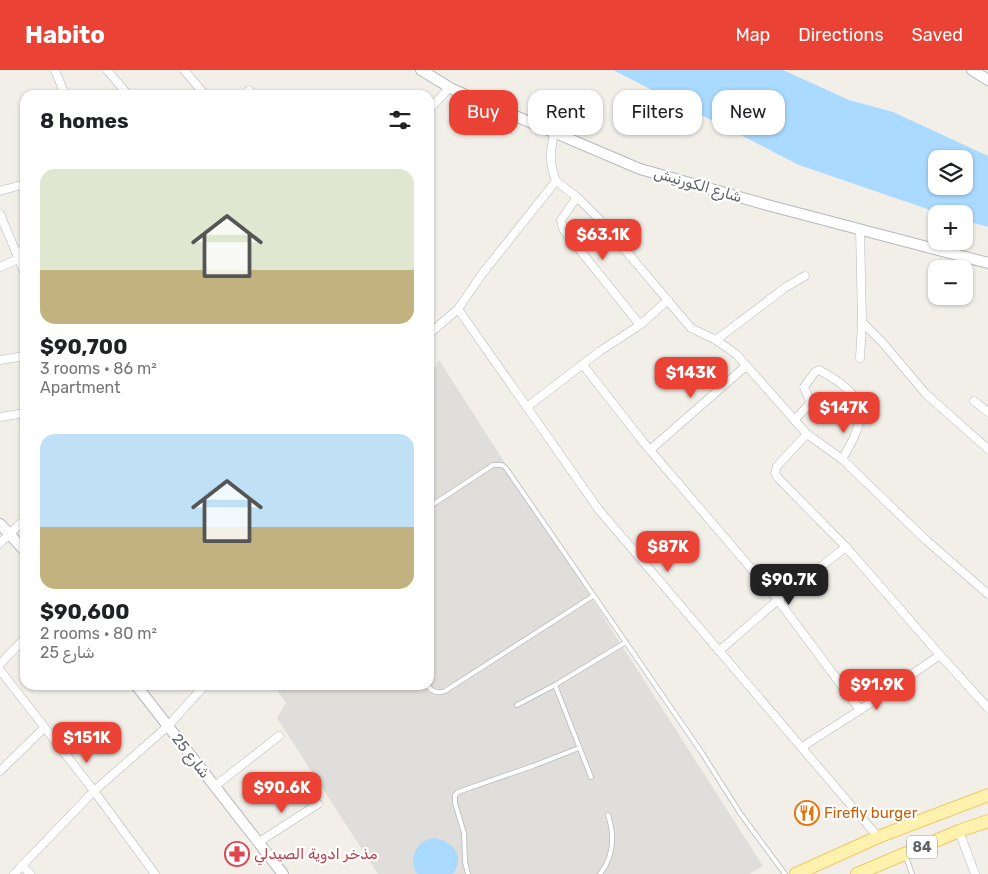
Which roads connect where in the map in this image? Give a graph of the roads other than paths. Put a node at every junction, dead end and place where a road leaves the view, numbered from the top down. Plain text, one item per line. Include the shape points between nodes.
1 (56, 70) edge
2 (107, 70) edge
3 (184, 70) edge
4 (421, 70) edge
5 (975, 71) edge
6 (988, 80) edge
7 (450, 88) junction
8 (63, 90) edge
9 (124, 90) edge
10 (201, 90) edge
11 (434, 105) edge
12 (528, 122) edge
13 (554, 135) edge
14 (559, 135) edge
15 (556, 181) junction
16 (20, 185) edge
17 (0, 191) edge
18 (577, 196) junction
19 (0, 214) edge
20 (860, 229) junction
21 (20, 253) edge
22 (17, 256) junction
23 (988, 262) edge
24 (20, 263) edge
25 (0, 267) edge
26 (805, 276) dead end
27 (668, 300) junction
28 (458, 310) junction
29 (862, 322) junction
30 (640, 325) junction
31 (434, 330) edge
32 (716, 340) junction
33 (20, 357) edge
34 (860, 358) dead end
35 (0, 360) edge
36 (583, 366) junction
37 (746, 366) junction
38 (974, 401) dead end
39 (527, 407) junction
40 (988, 412) edge
41 (20, 413) edge
42 (0, 418) edge
43 (794, 420) junction
44 (807, 434) junction
45 (988, 448) edge
46 (650, 450) junction
47 (842, 460) junction
48 (434, 505) edge
49 (0, 524) edge
50 (20, 524) edge
51 (11, 534) junction
52 (0, 543) edge
53 (20, 545) edge
54 (846, 547) junction
55 (988, 594) edge
56 (593, 596) junction
57 (778, 600) junction
58 (626, 642) junction
59 (20, 643) edge
60 (719, 651) junction
61 (940, 655) junction
62 (0, 664) edge
63 (0, 670) edge
64 (555, 685) junction
65 (140, 690) edge
66 (200, 690) edge
67 (433, 690) edge
68 (517, 705) dead end
69 (988, 708) edge
70 (860, 710) junction
71 (168, 726) junction
72 (44, 728) junction
73 (279, 736) dead end
74 (802, 747) junction
75 (579, 748) junction
76 (0, 771) edge
77 (591, 777) dead end
78 (215, 786) junction
79 (94, 791) junction
80 (988, 795) edge
81 (318, 804) dead end
82 (608, 815) dead end
83 (988, 821) edge
84 (959, 831) junction
85 (878, 837) junction
86 (259, 842) junction
87 (905, 855) junction
88 (22, 865) junction
89 (14, 874) edge
90 (30, 874) edge
91 (155, 874) edge
92 (284, 874) edge
93 (468, 874) edge
94 (600, 874) edge
95 (785, 874) edge
96 (796, 874) edge
97 (857, 874) edge
98 (912, 874) edge
99 (975, 874) edge

1 - 8 street
2 - 9 street
3 - 10 street
4 - 7 street, شارع الكورنيش
5 - 6 street
7 - 11 street
7 - 12 street, شارع الكورنيش
13 - 15 street via 550,157
14 - 20 street, شارع الكورنيش via 640,169
15 - 18 street
15 - 28 street via 482,274
16 - 17 street
18 - 27 street
18 - 30 street via 561,220 563,229
19 - 22 street
20 - 23 street, شارع الكورنيش
20 - 29 street
21 - 22 street
22 - 24 street
22 - 25 street
26 - 32 street via 786,286
27 - 30 street
27 - 32 street via 691,328
28 - 31 street
28 - 39 street
29 - 34 street
29 - 45 street via 926,394
30 - 36 street
32 - 37 street via 736,354
33 - 35 street
36 - 39 street
36 - 46 street
37 - 43 street
37 - 46 street
38 - 40 street
39 - 60 street via 599,510
41 - 42 street
43 - 44 street
43 - 47 street via 808,406 810,401 804,387 819,370 854,395 860,414 858,428
44 - 47 street
44 - 54 street via 777,466 775,473
46 - 57 street
47 - 55 street
48 - 56 lane via 489,467 502,465
49 - 51 street
50 - 51 street
51 - 52 street
51 - 53 street
54 - 57 street
54 - 61 street
56 - 58 lane
56 - 67 lane via 446,690
57 - 60 street
57 - 70 street
58 - 64 lane
58 - 95 lane via 740,813
59 - 62 street
60 - 74 street
61 - 69 street
61 - 70 street
63 - 72 street
64 - 68 lane
64 - 75 lane
65 - 71 street, شارع 25
66 - 71 street
70 - 74 street
71 - 78 street, شارع 25
71 - 79 street
72 - 76 street
72 - 79 street
73 - 78 street
74 - 85 street
75 - 77 lane
75 - 93 lane via 455,795 454,803 464,832
78 - 86 street, شارع 25
79 - 88 street
79 - 91 street
80 - 85 main road, 84
81 - 86 street
82 - 94 lane via 613,844
83 - 84 main road, 84
84 - 87 main road, 84
84 - 99 street
85 - 96 main road, 84
86 - 92 street, شارع 25
87 - 97 main road, 84
87 - 98 lane
88 - 89 street
88 - 90 street

